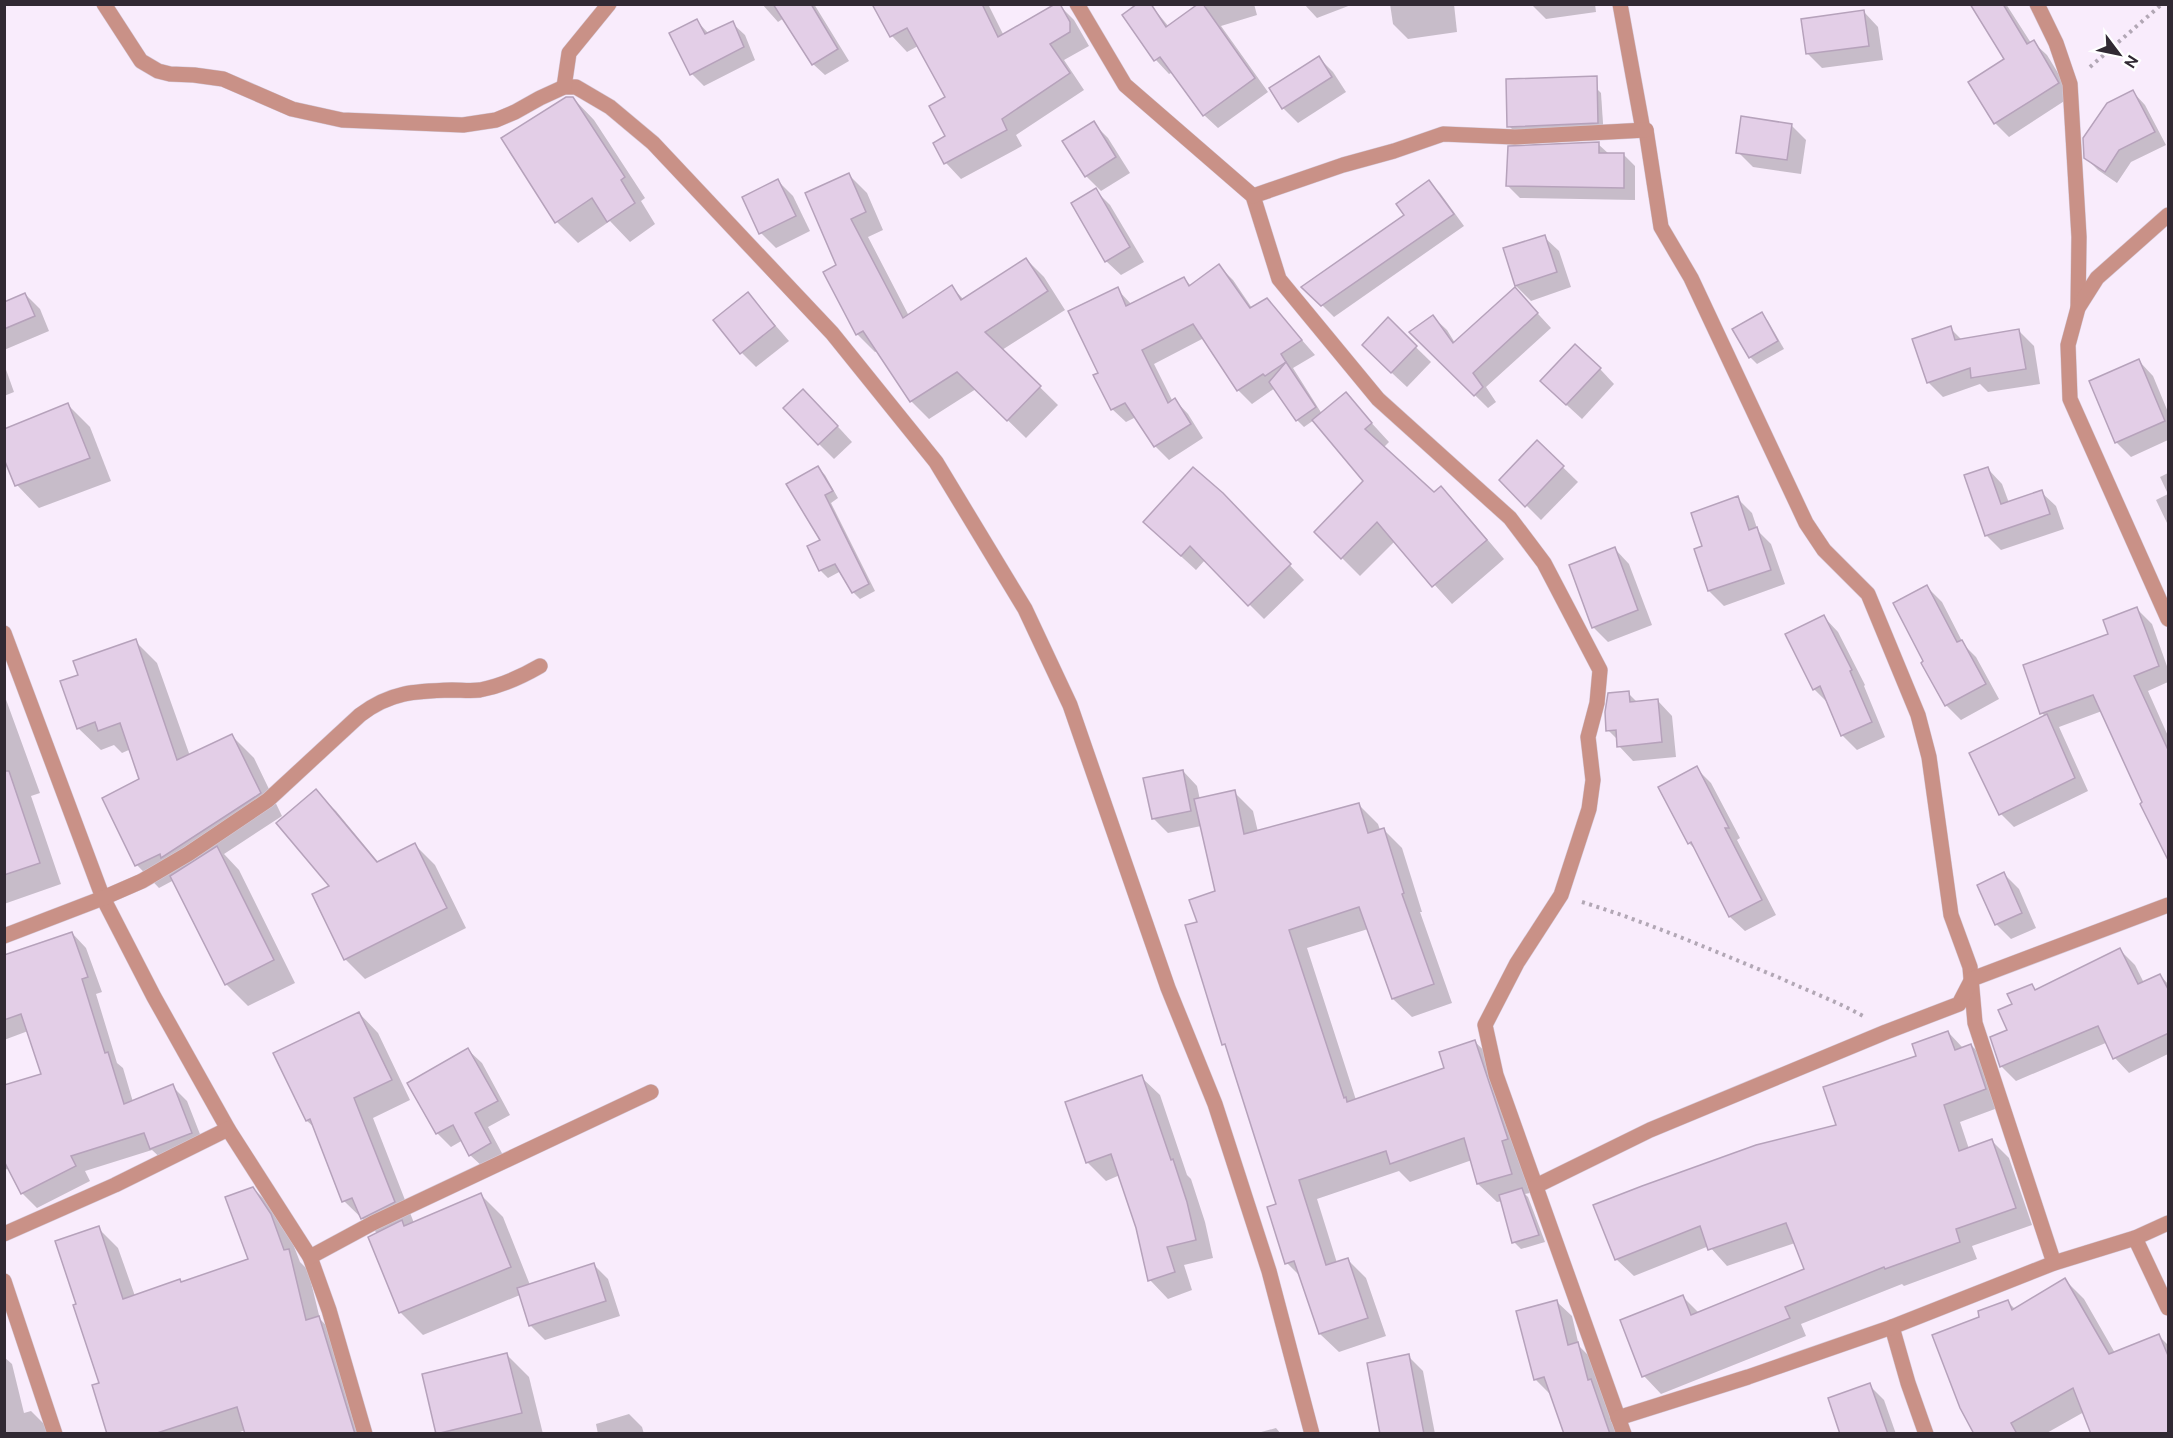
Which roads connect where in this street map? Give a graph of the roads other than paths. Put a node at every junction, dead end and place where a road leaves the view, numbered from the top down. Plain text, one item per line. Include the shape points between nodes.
1 (104, 4) edge
2 (609, 4) edge
3 (1077, 4) edge
4 (1620, 4) edge
5 (2037, 4) edge
6 (564, 87) junction
7 (1646, 130) junction
8 (1253, 196) junction
9 (2169, 215) edge
10 (2078, 308) junction
11 (2169, 620) edge
12 (4, 633) edge
13 (540, 666) dead end
14 (103, 898) junction
15 (2169, 905) edge
16 (4, 936) edge
17 (1972, 979) junction
18 (651, 1092) dead end
19 (228, 1129) junction
20 (1536, 1186) junction
21 (2169, 1223) edge
22 (4, 1234) edge
23 (2136, 1239) junction
24 (310, 1257) junction
25 (2054, 1263) junction
26 (4, 1281) edge
27 (2169, 1308) edge
28 (1892, 1327) junction
29 (1618, 1418) junction
30 (55, 1434) edge
31 (365, 1434) edge
32 (1312, 1434) edge
33 (1624, 1434) edge
34 (1926, 1434) edge

1 - 6 street via 141,61 158,71 223,79 292,109 342,120 463,125 496,120
2 - 6 street via 569,53
3 - 8 street via 1125,85
4 - 7 street
5 - 10 street via 2070,84 2079,237
6 - 32 street via 576,87 610,107 653,143 832,333 936,462 1025,609 1070,705 1168,988 1215,1104 1269,1271
7 - 8 street via 1515,137 1443,134
7 - 17 street via 1661,227 1691,278 1806,523 1824,550 1868,594 1907,685 1929,757 1951,915
8 - 20 street via 1279,279 1378,399 1510,518 1544,563 1600,670 1588,737 1593,780 1589,809 1561,895 1516,963 1485,1025 1496,1075
9 - 10 street via 2097,278
10 - 11 street via 2068,345 2070,399
12 - 14 street
13 - 14 street via 517,679 479,690 418,691 390,696 373,705 268,800 188,854
14 - 16 street
14 - 19 street
15 - 17 street
17 - 20 street via 1959,1004 1650,1130
17 - 25 street via 1975,1023
18 - 24 street via 373,1223
19 - 22 street
19 - 24 street
20 - 29 street
21 - 23 street
23 - 25 street
23 - 27 street
24 - 31 street
25 - 28 street
26 - 30 street
28 - 29 street
28 - 34 street
29 - 33 street

